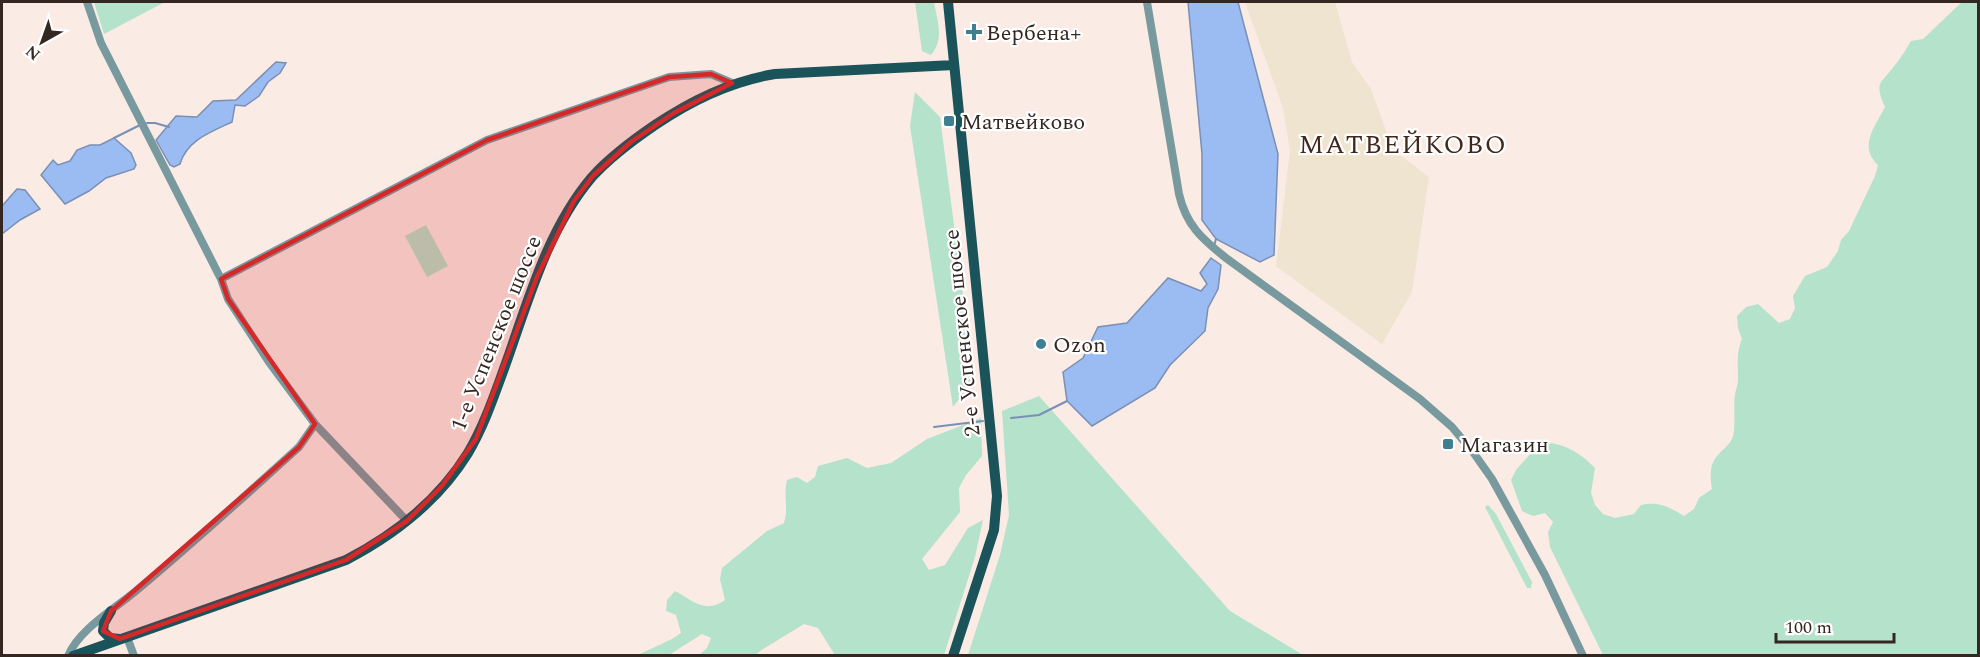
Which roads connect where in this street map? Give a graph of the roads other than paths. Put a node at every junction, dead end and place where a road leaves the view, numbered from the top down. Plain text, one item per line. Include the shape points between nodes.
1 (87, 2) edge
2 (948, 2) edge
3 (1147, 2) edge
4 (954, 65) junction
5 (732, 83) junction
6 (221, 279) junction
7 (315, 424) junction
8 (407, 521) junction
9 (111, 611) junction
10 (124, 638) junction
11 (68, 656) edge
12 (73, 656) edge
13 (134, 656) edge
14 (953, 656) edge
15 (1583, 656) edge

1 - 6 street via 101,43
2 - 4 main road, 2-е Успенское шоссе
3 - 15 street via 1181,202 1191,225 1204,241 1420,399 1452,427 1492,479 1545,575
4 - 5 main road, 1-е Успенское шоссе via 775,74
4 - 14 main road, 2-е Успенское шоссе via 997,496 994,530
5 - 6 street via 711,74 669,77 487,140
5 - 8 main road, 1-е Успенское шоссе via 674,112 631,142 593,176 556,232 476,439 458,468
6 - 7 street via 228,299
7 - 8 street
7 - 9 street via 299,447
8 - 10 main road, 1-е Успенское шоссе via 346,560
9 - 10 main road via 103,630 110,638
9 - 11 street via 81,635
10 - 12 main road, 1-е Успенское шоссе
10 - 13 street

